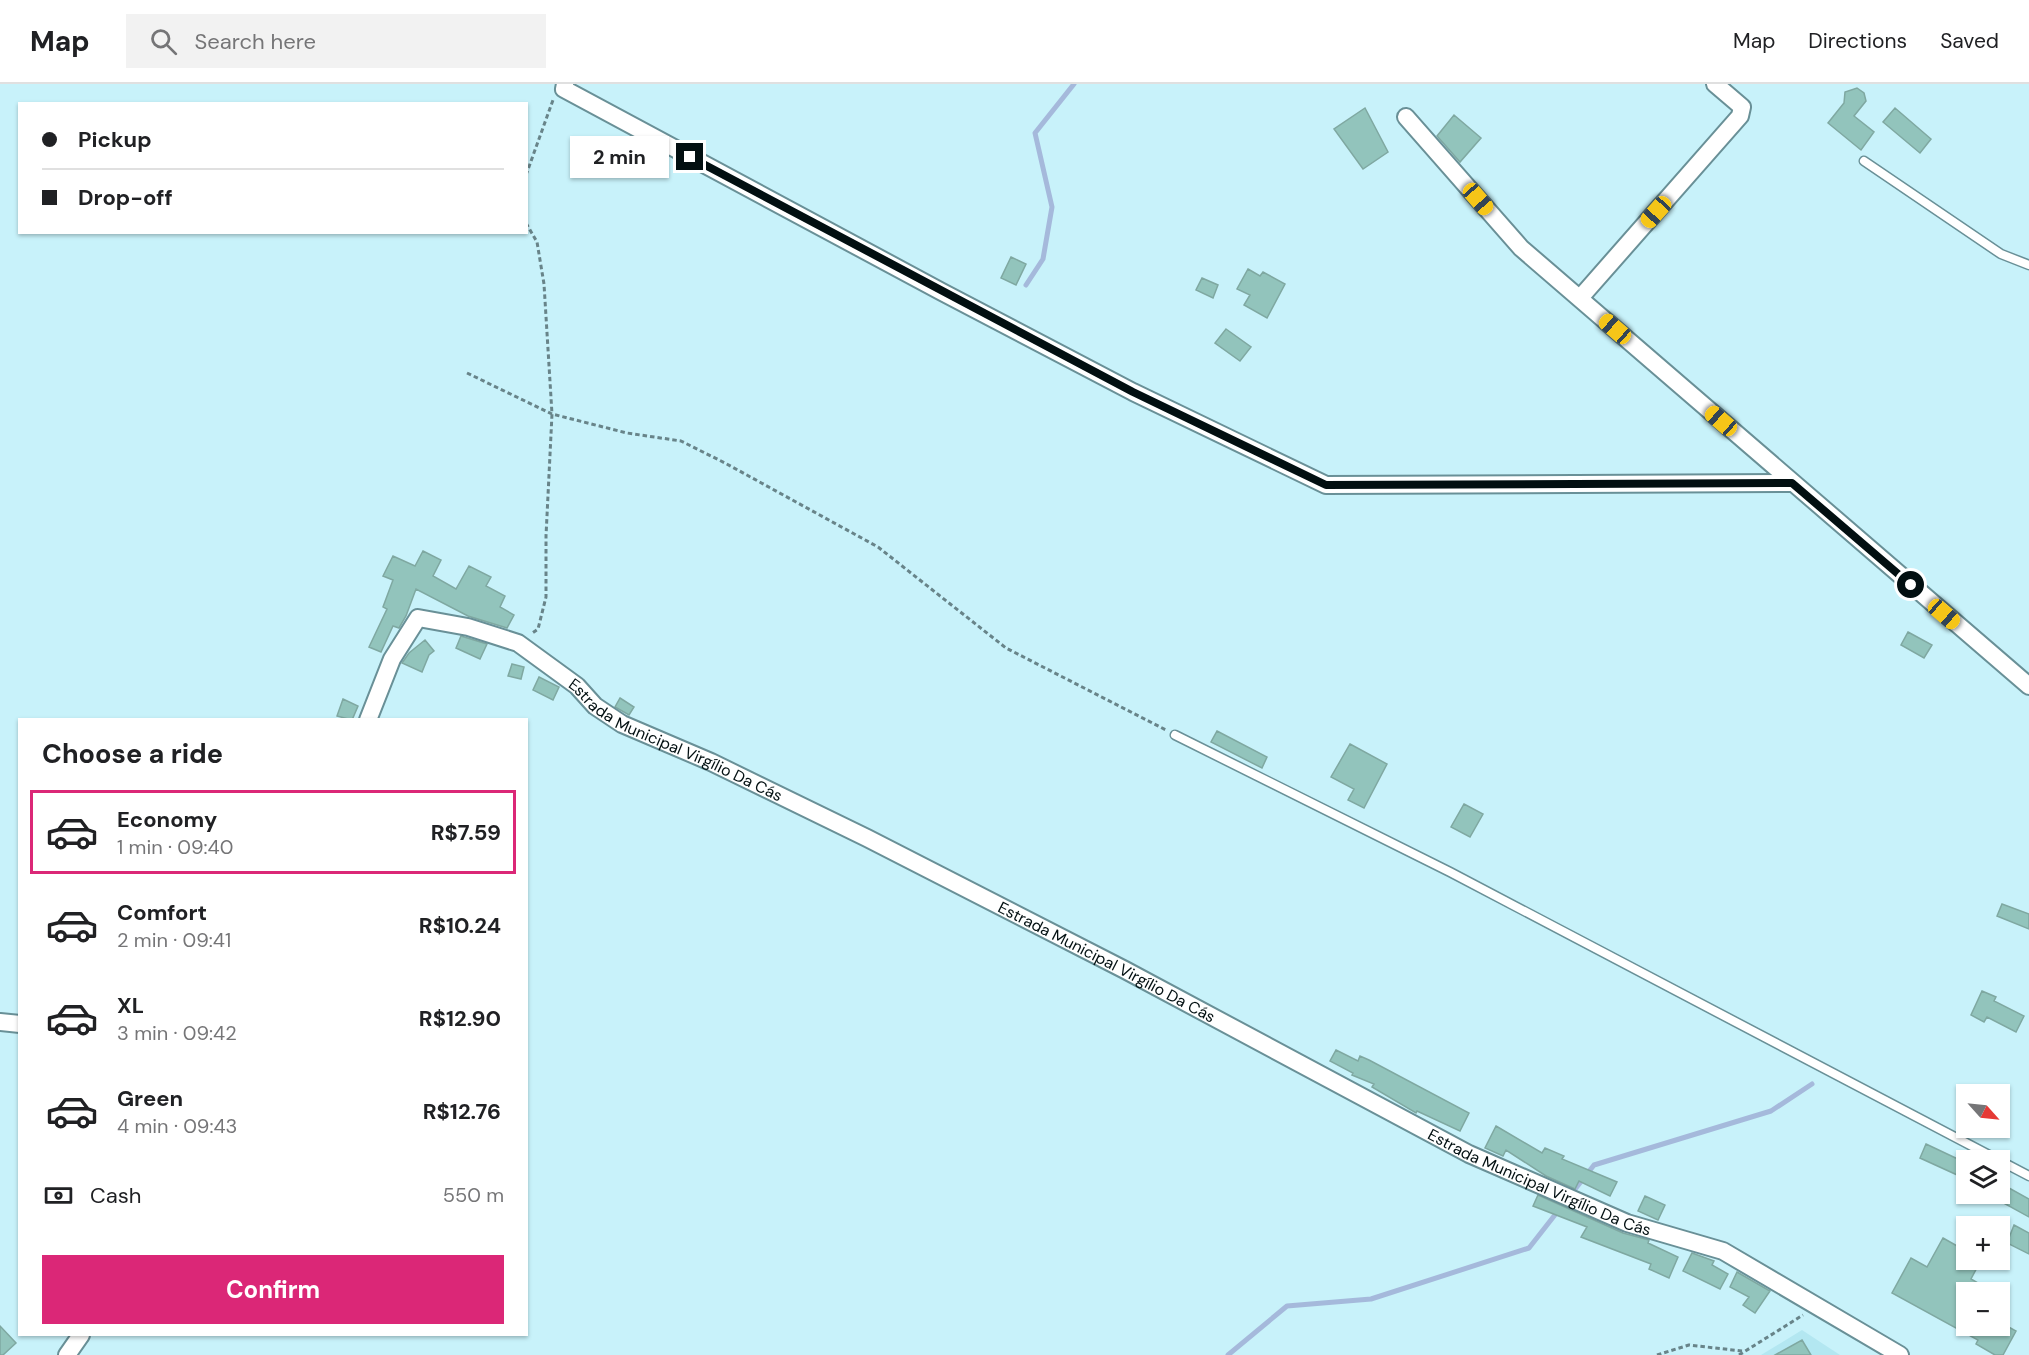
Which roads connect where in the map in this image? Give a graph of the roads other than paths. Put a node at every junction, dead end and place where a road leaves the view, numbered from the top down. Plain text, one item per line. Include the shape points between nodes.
1 (1715, 84) edge
2 (561, 86) edge
3 (1406, 117) dead end
4 (1864, 161) dead end
5 (2029, 266) edge
6 (1580, 298) junction
7 (1792, 483) junction
8 (2029, 686) edge
9 (369, 718) edge
10 (1175, 735) road end
11 (0, 1022) edge
12 (18, 1024) edge
13 (2029, 1176) edge
14 (80, 1336) edge
15 (67, 1355) edge
16 (1900, 1355) edge

1 - 6 street via 1742,107 1740,116
2 - 7 street via 973,309 1326,485
3 - 6 street via 1521,248
4 - 5 lane via 2001,254
6 - 7 street
7 - 8 street
9 - 16 street, Estrada Municipal Virgílio Da Cás via 392,659 418,618 468,627 518,643 622,724 711,762 898,854 1469,1154 1627,1223 1723,1251
10 - 13 lane via 1450,872
11 - 12 street
14 - 15 street

